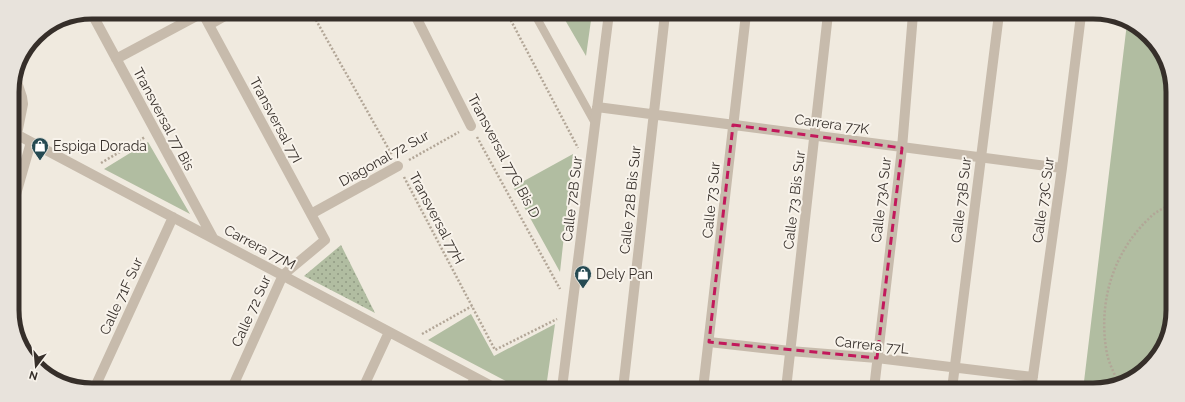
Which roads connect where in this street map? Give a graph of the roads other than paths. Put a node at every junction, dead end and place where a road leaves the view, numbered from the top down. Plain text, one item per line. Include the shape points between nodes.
1 (95, 19) edge
2 (189, 19) edge
3 (206, 19) edge
4 (220, 19) edge
5 (417, 19) edge
6 (537, 19) edge
7 (608, 19) edge
8 (664, 19) edge
9 (745, 19) edge
10 (827, 19) edge
11 (913, 19) edge
12 (998, 19) edge
13 (1081, 19) edge
14 (209, 25) junction
15 (116, 59) junction
16 (19, 90) edge
17 (597, 107) junction
18 (654, 115) junction
19 (19, 117) edge
20 (595, 123) junction
21 (733, 125) junction
22 (471, 126) road end
23 (19, 136) edge
24 (815, 136) junction
25 (31, 142) junction
26 (902, 148) junction
27 (981, 157) junction
28 (398, 166) road end
29 (1062, 168) junction
30 (19, 184) edge
31 (311, 214) junction
32 (173, 217) junction
33 (213, 238) junction
34 (325, 240) joint
35 (283, 275) junction
36 (389, 332) junction
37 (709, 342) junction
38 (790, 351) junction
39 (877, 358) junction
40 (955, 368) junction
41 (1033, 377) junction
42 (475, 378) junction
43 (97, 383) edge
44 (234, 383) edge
45 (365, 383) edge
46 (472, 383) edge
47 (485, 383) edge
48 (563, 383) edge
49 (624, 383) edge
50 (704, 383) edge
51 (787, 383) edge
52 (875, 383) edge
53 (953, 383) edge
54 (1033, 383) edge

1 - 15 street, Transversal 77 Bis
2 - 15 street
3 - 14 street, Transversal 77I
4 - 14 street
5 - 22 street, Transversal 77G Bis D
6 - 20 lane
7 - 17 street, Calle 72B Sur
8 - 18 street, Calle 72B Bis Sur
9 - 21 street, Calle 73 Sur
10 - 24 street, Calle 73 Bis Sur
11 - 26 street, Calle 73A Sur
12 - 27 street, Calle 73B Sur
13 - 29 street, Calle 73C Sur
14 - 31 street, Transversal 77I
15 - 33 street, Transversal 77 Bis
16 - 19 street via 23,104
17 - 18 street, Carrera 77K
17 - 20 street, Calle 72B Sur
18 - 21 street, Carrera 77K
18 - 49 street, Calle 72B Bis Sur
20 - 48 street, Calle 72B Sur
21 - 24 street, Carrera 77K
21 - 37 street, Calle 73 Sur
23 - 25 street, Carrera 77M
24 - 26 street, Carrera 77K
24 - 38 street, Calle 73 Bis Sur
25 - 30 street
25 - 32 street, Carrera 77M
26 - 27 street, Carrera 77K
26 - 39 street, Calle 73A Sur
27 - 29 street, Carrera 77K
27 - 40 street, Calle 73B Sur
28 - 31 street, Diagonal 72 Sur
29 - 41 street, Calle 73C Sur
31 - 34 street, Transversal 77I
32 - 33 street, Carrera 77M
32 - 43 street, Calle 71F Sur
33 - 35 street, Carrera 77M
34 - 35 street, Calle 72 Sur
35 - 36 street, Carrera 77M
35 - 44 street, Calle 72 Sur
36 - 42 street, Carrera 77M
36 - 45 street
37 - 38 street, Carrera 77L
37 - 50 street, Calle 73 Sur
38 - 39 street, Carrera 77L
38 - 51 street, Calle 73 Bis Sur
39 - 40 street, Carrera 77L
39 - 52 street, Calle 73A Sur
40 - 41 street, Carrera 77L
40 - 53 street, Calle 73B Sur
41 - 54 street, Calle 73C Sur
42 - 46 street
42 - 47 street, Carrera 77M

